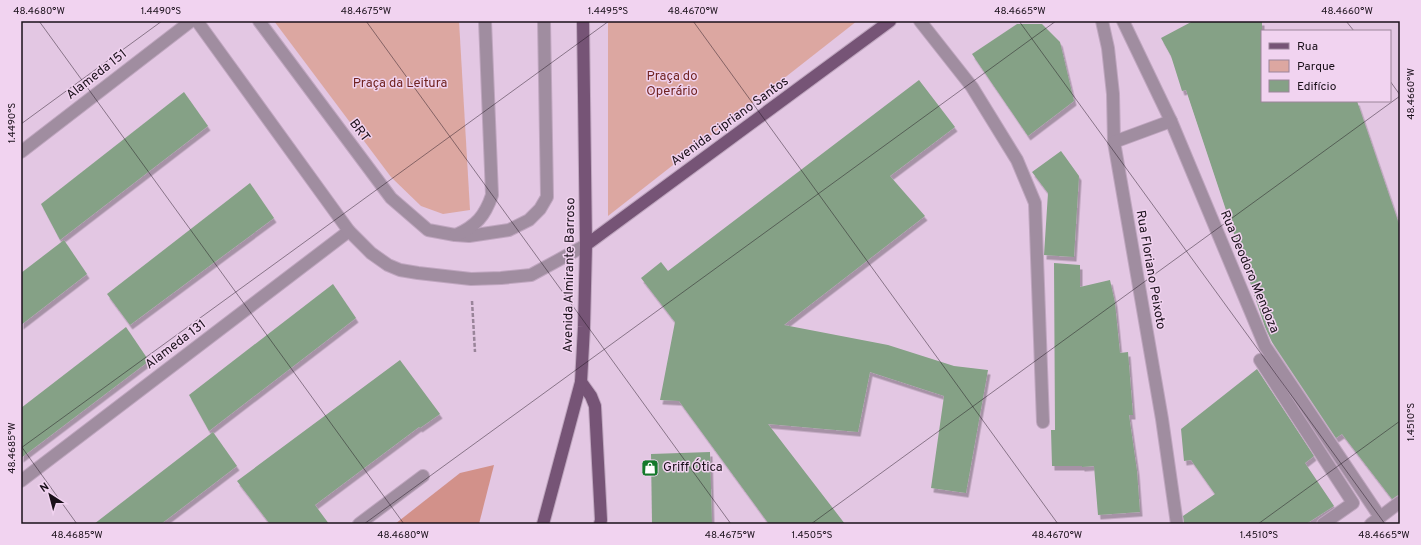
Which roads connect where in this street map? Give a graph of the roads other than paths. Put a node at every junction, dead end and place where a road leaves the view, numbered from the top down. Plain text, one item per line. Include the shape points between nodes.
1 (191, 21) edge
2 (197, 21) edge
3 (259, 21) edge
4 (484, 21) edge
5 (544, 21) edge
6 (583, 21) edge
7 (890, 21) edge
8 (920, 21) edge
9 (1102, 21) edge
10 (1123, 21) edge
11 (1171, 121) junction
12 (1114, 142) junction
13 (21, 152) edge
14 (349, 231) junction
15 (455, 235) junction
16 (586, 245) junction
17 (1260, 360) dead end
18 (581, 382) junction
19 (1043, 422) dead end
20 (423, 476) dead end
21 (21, 481) edge
22 (1400, 502) edge
23 (1376, 520) edge
24 (359, 524) edge
25 (543, 524) edge
26 (600, 524) edge
27 (1177, 524) edge
28 (1324, 524) edge

1 - 13 street, Alameda 151
2 - 14 street
3 - 15 street, BRT via 391,198 428,230
4 - 15 street via 492,195 488,208 479,220
5 - 15 street, BRT via 547,197 529,220 509,230 469,236
6 - 16 main road, Avenida Almirante Barroso
7 - 16 main road, Avenida Cipriano Santos
8 - 19 street via 976,94 1018,160 1035,203
9 - 12 street, Rua Floriano Peixoto via 1113,94
10 - 11 street, Rua Deodoro Mendoza
11 - 12 street
11 - 23 street, Rua Deodoro Mendoza via 1265,346
12 - 27 street, Rua Floriano Peixoto via 1162,419
14 - 16 street via 371,252 388,265 400,270 471,279 531,275
14 - 21 street, Alameda 131
16 - 18 main road, Avenida Almirante Barroso
17 - 28 street via 1353,503
18 - 25 main road, Avenida Almirante Barroso
18 - 26 main road via 595,406
20 - 24 street
22 - 23 street

